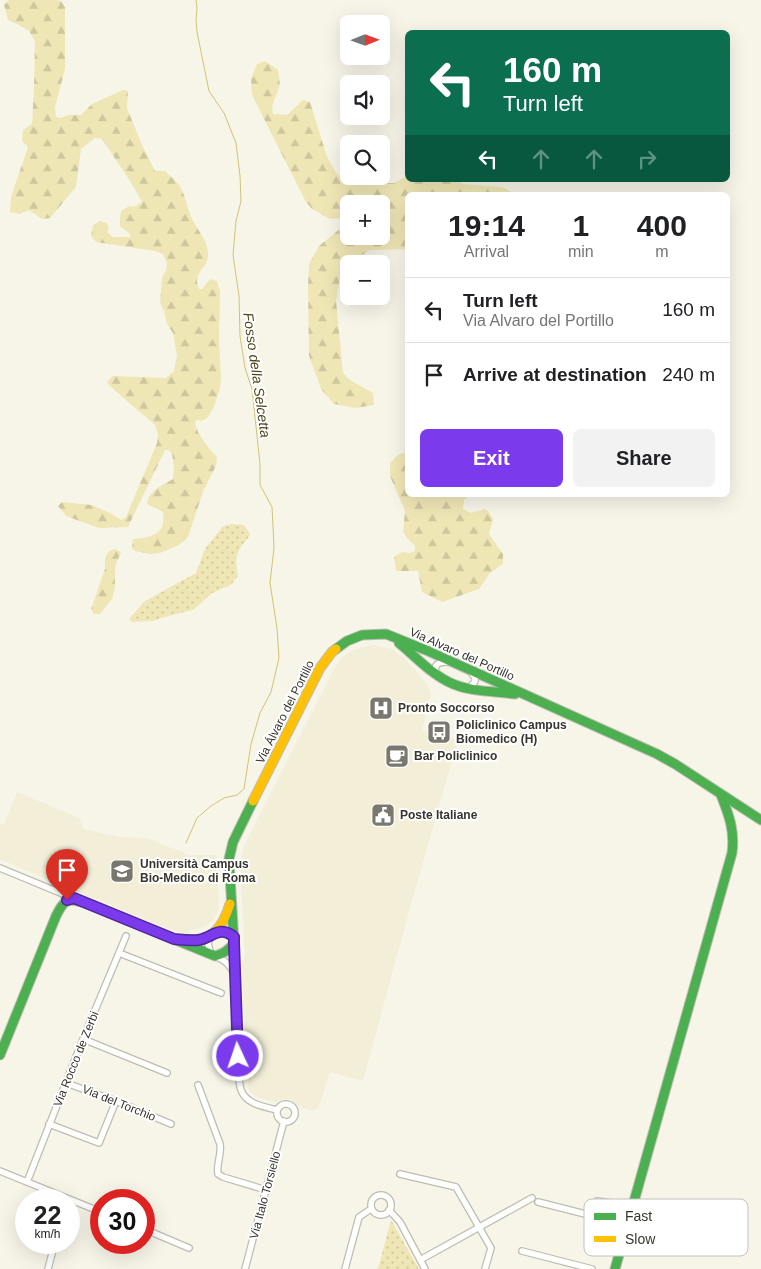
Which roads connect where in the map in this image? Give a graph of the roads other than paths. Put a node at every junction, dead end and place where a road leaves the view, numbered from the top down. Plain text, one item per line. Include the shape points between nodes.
1 (391, 636) junction
2 (451, 662) junction
3 (471, 672) junction
4 (436, 673) junction
5 (469, 689) junction
6 (531, 699) junction
7 (721, 795) junction
8 (761, 820) edge
9 (0, 868) edge
10 (231, 899) junction
11 (67, 900) junction
12 (213, 934) junction
13 (126, 936) dead end
14 (174, 939) junction
15 (234, 940) junction
16 (119, 953) junction
17 (213, 955) junction
18 (235, 978) junction
19 (221, 993) dead end
20 (83, 1040) junction
21 (0, 1056) edge
22 (167, 1073) dead end
23 (66, 1083) junction
24 (198, 1085) dead end
25 (116, 1101) junction
26 (277, 1110) junction
27 (284, 1121) junction
28 (49, 1124) junction
29 (171, 1124) dead end
30 (0, 1171) edge
31 (400, 1174) dead end
32 (27, 1182) junction
33 (43, 1189) edge
34 (266, 1190) junction
35 (635, 1199) edge
36 (371, 1209) junction
37 (389, 1210) junction
38 (584, 1214) edge
39 (479, 1227) junction
40 (155, 1234) edge
41 (189, 1248) dead end
42 (522, 1251) dead end
43 (52, 1254) edge
44 (619, 1256) edge
45 (420, 1260) junction
46 (48, 1269) edge
47 (245, 1269) edge
48 (345, 1269) edge
49 (425, 1269) edge
50 (485, 1269) edge
51 (592, 1269) edge
52 (615, 1269) edge

1 - 2 street, Via Alvaro del Portillo
1 - 4 street, Via Alvaro del Portillo
1 - 10 street, Via Álvaro del Portillo via 375,634 354,638 339,646 325,660 233,842 229,859
2 - 3 street, Via Alvaro del Portillo
2 - 4 street via 440,662 436,665
3 - 5 street via 475,681
3 - 6 street, Via Alvaro del Portillo
4 - 5 street, Via Alvaro del Portillo via 450,683
5 - 6 street, Via Alvaro del Portillo
6 - 7 street, Via Alvaro del Portillo via 664,758
7 - 8 street, Via Alvaro del Portillo
7 - 35 street via 733,827 732,854
9 - 11 street via 63,894
10 - 12 street via 224,921
10 - 15 street
11 - 14 street via 74,898
11 - 21 street via 56,916
12 - 14 street via 190,941
12 - 15 street via 227,932
12 - 17 street via 208,946
13 - 16 street, Via Rocco de Zerbi
14 - 17 street
15 - 17 street via 226,952
15 - 18 street
16 - 19 street
16 - 20 street, Via Rocco de Zerbi
17 - 18 street via 229,964
18 - 26 street via 241,1090 251,1102
20 - 22 street
20 - 23 street, Via Rocco de Zerbi
23 - 25 street, Via del Torchio
23 - 28 street, Via Rocco de Zerbi
24 - 34 street via 221,1146 218,1174
25 - 28 street via 99,1143
25 - 29 street, Via del Torchio
26 - 27 street via 279,1118
26 - 27 street via 283,1104 293,1108 293,1118
27 - 34 street, Via Italo Torsiello
28 - 32 street, Via Rocco de Zerbi
30 - 32 street
31 - 39 street via 456,1187
32 - 33 street
34 - 47 street, Via Italo Torsiello
36 - 37 street via 382,1215
36 - 37 street via 373,1199 381,1195 390,1200
36 - 48 street via 359,1217
37 - 45 street via 400,1222
38 - 39 street via 535,1200
39 - 45 street
39 - 50 street via 491,1248
40 - 41 street
42 - 51 street
43 - 46 street
44 - 52 street
45 - 49 street

